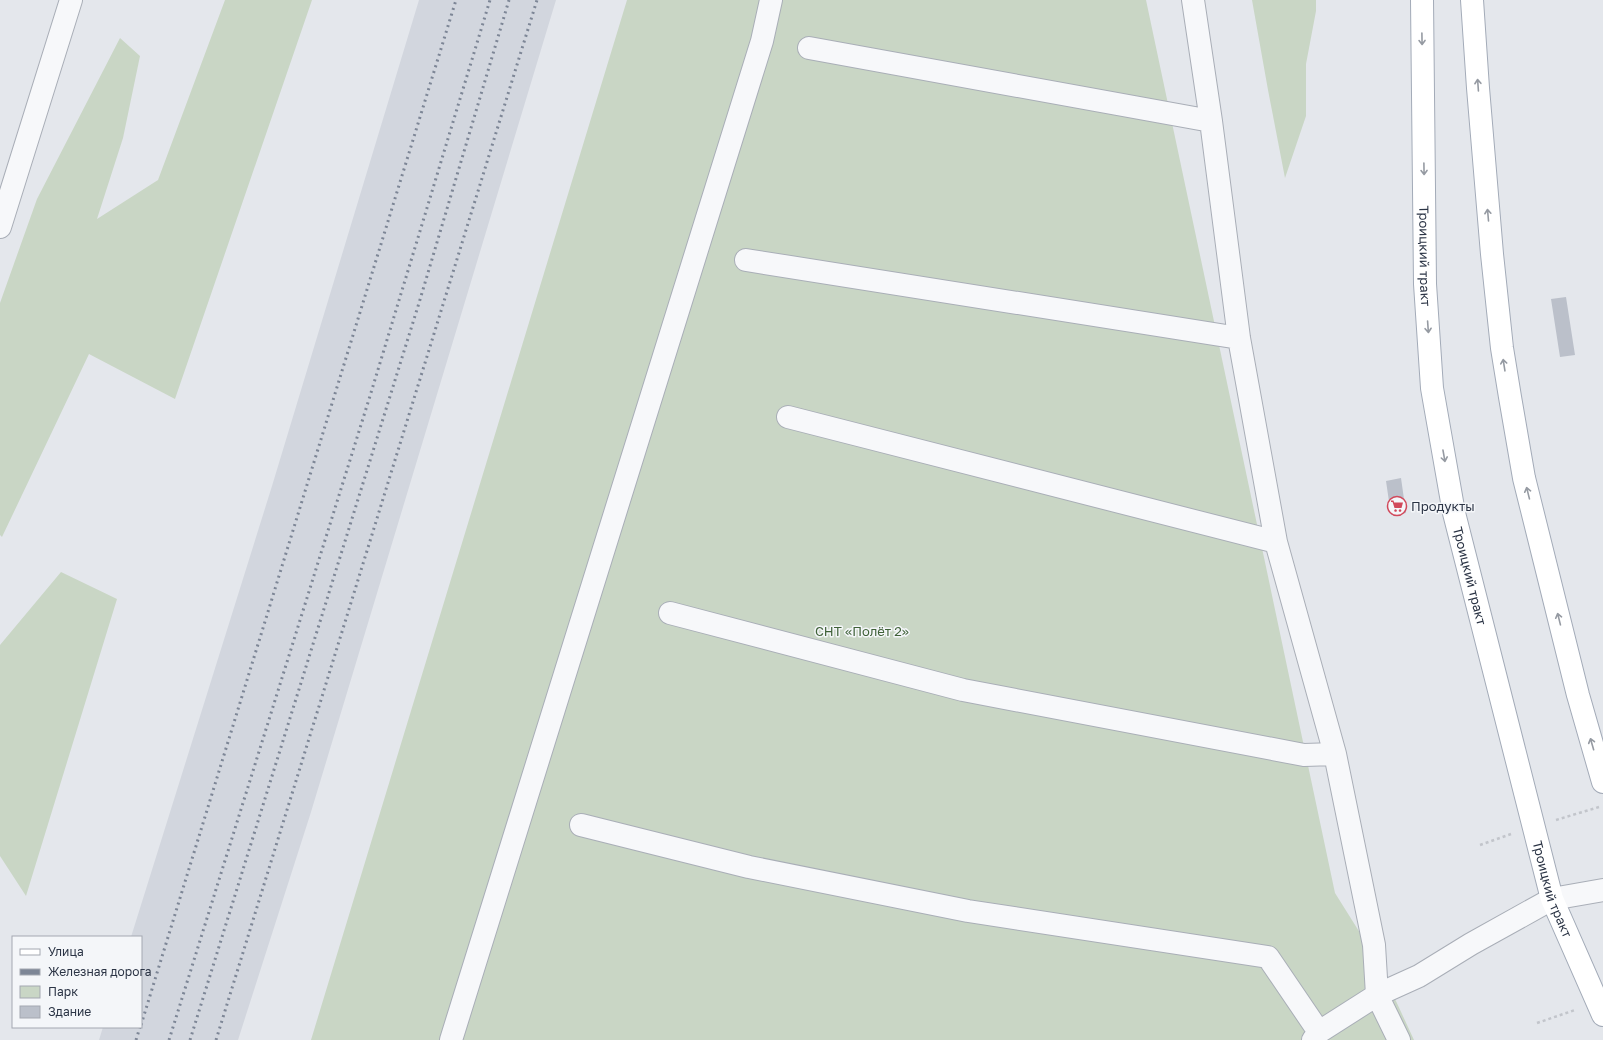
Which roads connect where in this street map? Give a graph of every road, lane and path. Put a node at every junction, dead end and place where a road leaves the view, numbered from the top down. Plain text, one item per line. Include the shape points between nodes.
1 (71, 0) edge
2 (771, 0) edge
3 (1192, 0) edge
4 (1422, 0) edge
5 (1472, 0) edge
6 (1483, 0) edge
7 (809, 48) dead end
8 (1476, 51) junction
9 (1211, 121) junction
10 (0, 228) edge
11 (746, 260) dead end
12 (1239, 338) junction
13 (788, 417) dead end
14 (1276, 542) junction
15 (670, 613) dead end
16 (1335, 754) junction
17 (1603, 782) edge
18 (581, 825) dead end
19 (1603, 890) edge
20 (1552, 899) junction
21 (1376, 994) junction
22 (1600, 1009) edge
23 (1537, 1023) dead end
24 (1316, 1036) edge
25 (451, 1040) edge
26 (1399, 1040) edge

1 - 10 street
2 - 25 street via 759,49
3 - 9 street
4 -> 20 main road, Троицкий тракт via 1425,284 1432,388 1454,513
5 - 8 main road
6 - 8 street
7 - 9 street
17 -> 8 main road via 1578,695 1524,478 1502,348
9 - 12 street
11 - 12 street
12 - 14 street
13 - 14 street
14 - 16 street
15 - 16 street via 963,690 1304,755
16 - 21 street via 1374,945
18 - 24 street via 749,867 968,911 1268,957
19 - 20 street
20 - 21 street via 1419,976
20 - 22 main road, Троицкий тракт
21 - 24 street
21 - 26 street
22 - 23 path

